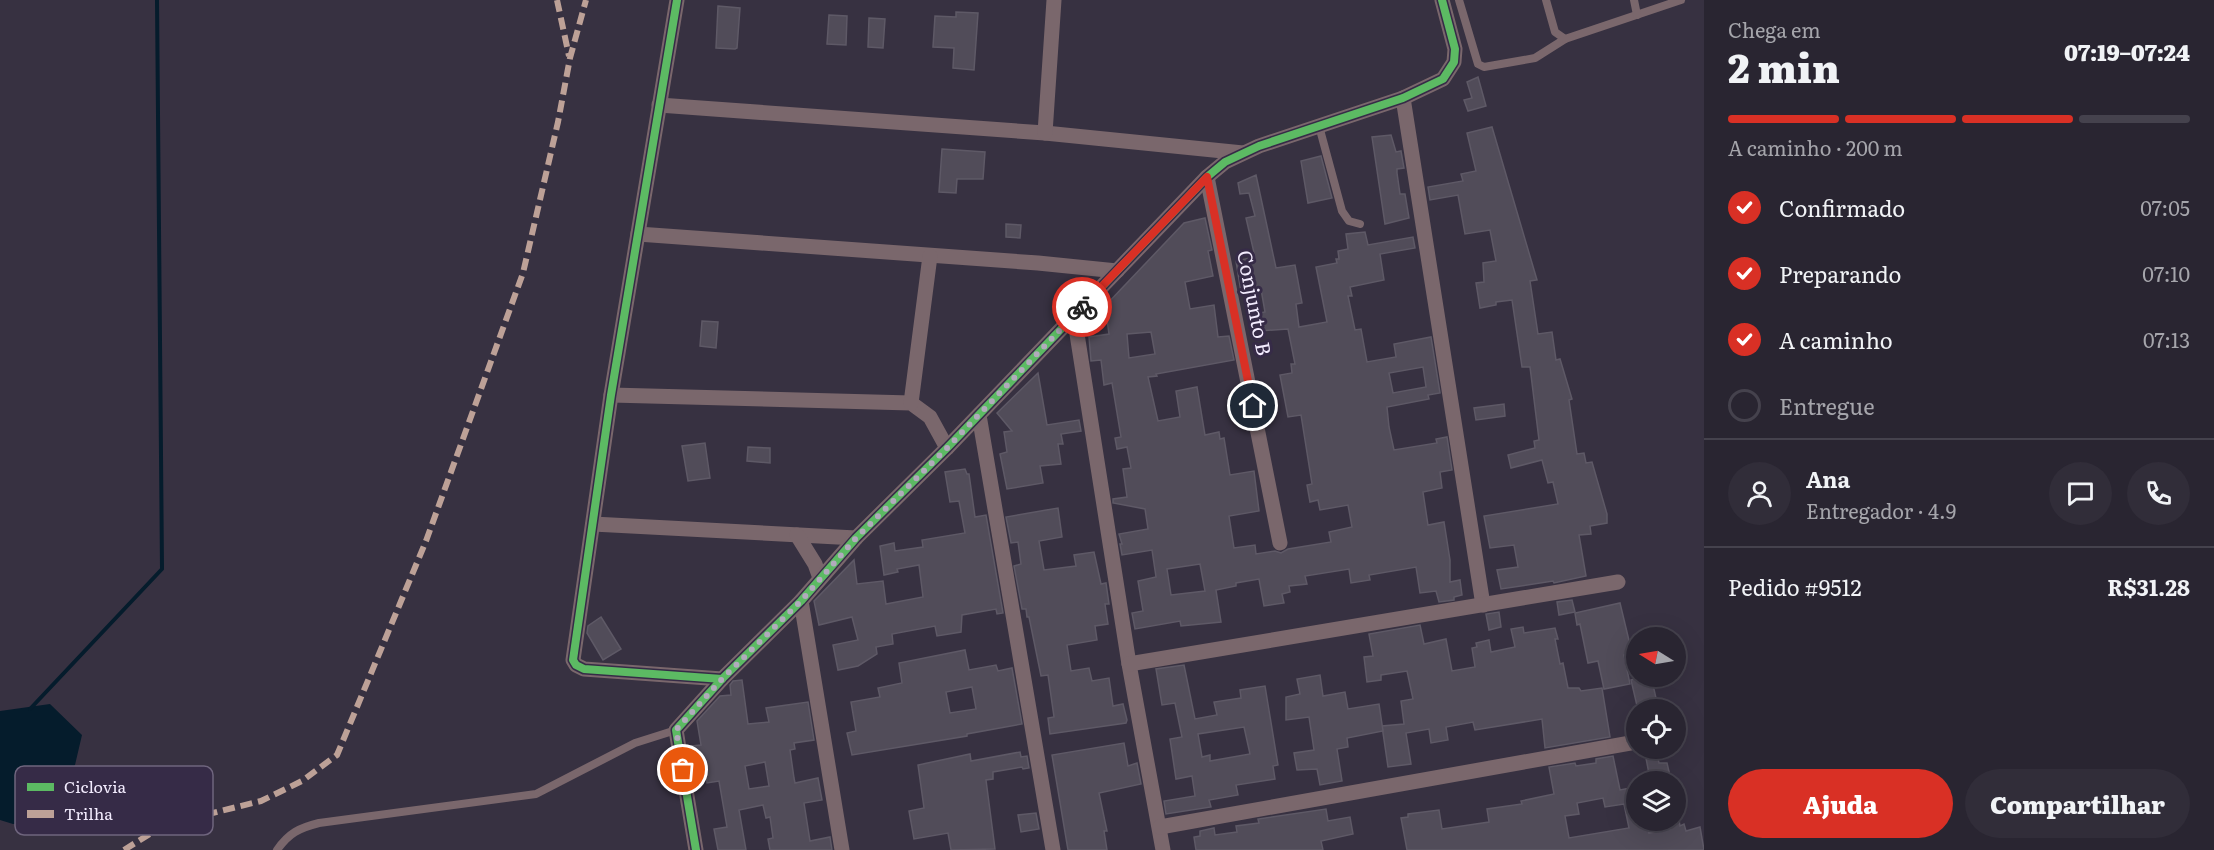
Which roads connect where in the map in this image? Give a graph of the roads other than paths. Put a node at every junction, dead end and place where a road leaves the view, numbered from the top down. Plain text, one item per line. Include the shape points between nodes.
1 (677, 0) edge
2 (1054, 0) edge
3 (1442, 0) edge
4 (1459, 0) edge
5 (1546, 0) edge
6 (1634, 0) edge
7 (1680, 0) edge
8 (1637, 15) junction
9 (1565, 39) junction
10 (1402, 98) junction
11 (659, 105) junction
12 (1319, 126) junction
13 (1045, 133) junction
14 (1243, 153) junction
15 (1207, 177) junction
16 (1360, 224) dead end
17 (638, 234) junction
18 (930, 256) junction
19 (1117, 271) junction
20 (1074, 315) junction
21 (611, 395) junction
22 (911, 403) junction
23 (979, 415) junction
24 (947, 448) junction
25 (593, 524) junction
26 (797, 535) junction
27 (856, 538) junction
28 (1280, 543) dead end
29 (820, 579) junction
30 (1618, 582) dead end
31 (801, 601) junction
32 (1483, 605) junction
33 (1130, 664) junction
34 (722, 679) junction
35 (676, 730) junction
36 (1626, 744) edge
37 (1160, 827) junction
38 (277, 850) edge
39 (696, 850) edge
40 (842, 850) edge
41 (1053, 850) edge
42 (1163, 850) edge

1 - 11 street
2 - 13 street
3 - 10 street via 1453,35 1454,62 1443,79
4 - 9 lane via 1478,64 1484,67 1535,58
5 - 9 lane via 1555,32
6 - 8 lane
7 - 8 lane
8 - 9 lane
10 - 12 street
10 - 32 street
11 - 13 street
11 - 17 street
12 - 14 street
12 - 16 lane via 1342,211 1349,221
13 - 14 street
14 - 15 street
15 - 19 street
15 - 28 street, Conjunto B
17 - 18 street
17 - 21 street
18 - 19 street
18 - 22 street
19 - 20 street
20 - 23 street
20 - 33 street
21 - 22 street
21 - 25 street
22 - 24 street via 930,417
23 - 24 street
23 - 41 street
24 - 27 street
25 - 26 street
25 - 34 street via 573,660 576,665 584,669
26 - 27 street
26 - 29 street
27 - 29 street
29 - 31 street
30 - 32 street
31 - 34 street
31 - 40 street
32 - 33 street
33 - 37 street
34 - 35 street
35 - 38 lane via 635,743 536,794 319,823 298,828
35 - 39 street
36 - 37 street
37 - 42 street

